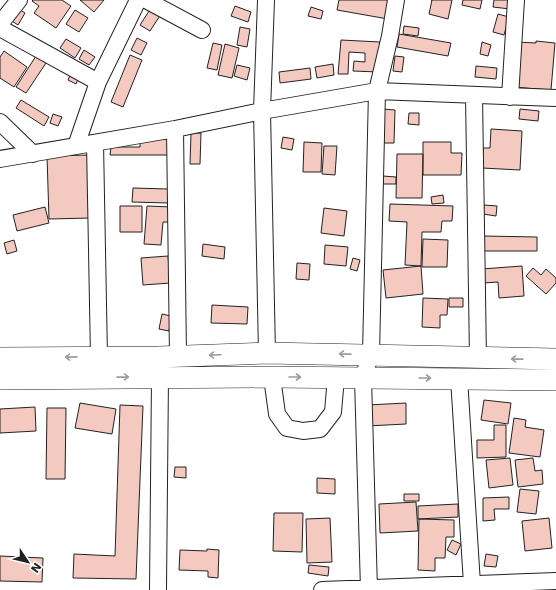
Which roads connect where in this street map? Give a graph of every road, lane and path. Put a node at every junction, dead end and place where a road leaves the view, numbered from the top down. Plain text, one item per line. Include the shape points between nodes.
1 (19, 0) edge
2 (138, 0) edge
3 (146, 0) edge
4 (266, 0) edge
5 (396, 0) edge
6 (516, 0) edge
7 (0, 24) edge
8 (0, 28) edge
9 (202, 30) dead end
10 (98, 82) junction
11 (377, 91) junction
12 (474, 95) junction
13 (510, 97) junction
14 (556, 98) edge
15 (262, 111) junction
16 (0, 122) edge
17 (175, 130) junction
18 (95, 143) junction
19 (76, 146) junction
20 (34, 154) junction
21 (0, 159) edge
22 (267, 353) junction
23 (371, 354) junction
24 (178, 356) junction
25 (99, 357) junction
26 (0, 358) edge
27 (478, 359) junction
28 (556, 359) edge
29 (272, 376) junction
30 (160, 377) junction
31 (336, 377) junction
32 (363, 378) junction
33 (459, 378) junction
34 (0, 379) edge
35 (556, 380) edge
36 (556, 581) edge
37 (472, 584) junction
38 (369, 589) edge
39 (158, 590) edge
40 (322, 590) edge

1 - 7 street
2 - 10 street
3 - 9 street
4 - 15 street
5 - 11 street
6 - 13 street
8 - 10 street
10 - 19 street
11 - 12 street
11 - 15 street
11 - 23 street
12 - 13 street
12 - 27 street
13 - 14 street
15 - 17 street
15 - 22 street
16 - 20 street
17 - 18 street
17 - 24 street
18 - 19 street
18 - 25 street
19 - 20 street
20 - 21 street
23 -> 22 main road
22 -> 24 main road
23 - 27 main road
23 - 32 street
24 - 25 main road
25 -> 26 main road
28 -> 27 main road
29 - 30 main road
29 -> 31 main road
29 - 31 street via 277,414 287,428 303,431 320,429 333,412
34 -> 30 main road
30 - 39 street
31 - 32 main road
32 -> 33 main road
32 - 38 street
33 - 35 main road
33 - 37 street
36 - 37 street
37 - 38 street
38 - 40 street

